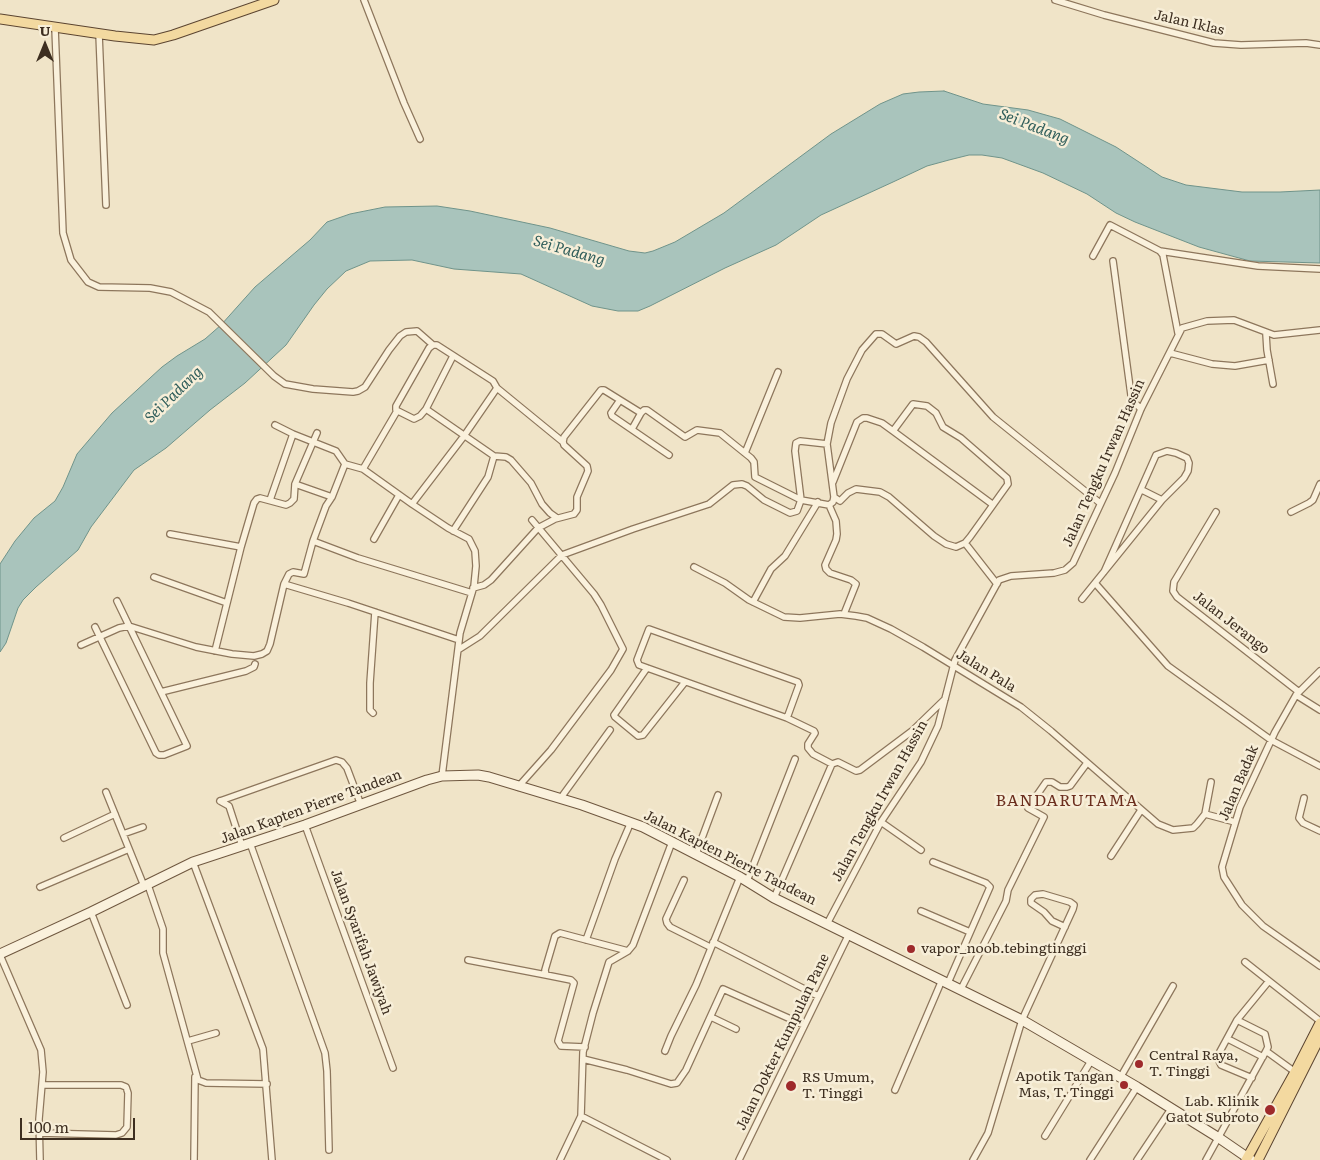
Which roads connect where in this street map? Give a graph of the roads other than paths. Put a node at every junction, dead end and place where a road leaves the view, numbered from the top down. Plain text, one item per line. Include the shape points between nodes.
1 (274, 0) edge
2 (364, 0) edge
3 (1055, 0) edge
4 (0, 19) edge
5 (55, 28) junction
6 (98, 34) junction
7 (1320, 44) edge
8 (420, 139) dead end
9 (106, 205) dead end
10 (1160, 251) junction
11 (1093, 256) dead end
12 (1113, 261) dead end
13 (1320, 269) edge
14 (1320, 330) edge
15 (1178, 333) junction
16 (1266, 334) junction
17 (432, 345) junction
18 (1170, 353) junction
19 (453, 356) junction
20 (1269, 360) junction
21 (778, 372) dead end
22 (1273, 384) dead end
23 (497, 388) junction
24 (620, 400) junction
25 (426, 409) junction
26 (1141, 409) junction
27 (397, 411) junction
28 (641, 413) junction
29 (275, 425) dead end
30 (632, 429) junction
31 (893, 430) junction
32 (317, 432) dead end
33 (293, 434) junction
34 (464, 436) junction
35 (312, 442) junction
36 (563, 442) junction
37 (827, 444) junction
38 (745, 453) junction
39 (669, 455) dead end
40 (494, 456) junction
41 (345, 464) junction
42 (363, 469) junction
43 (295, 484) junction
44 (833, 484) junction
45 (1320, 484) edge
46 (1142, 490) junction
47 (399, 495) junction
48 (332, 497) junction
49 (834, 497) junction
50 (270, 500) junction
51 (801, 500) junction
52 (1162, 500) junction
53 (818, 502) junction
54 (412, 504) junction
55 (992, 504) junction
56 (1100, 504) junction
57 (829, 505) junction
58 (1216, 512) dead end
59 (1291, 512) dead end
60 (558, 518) junction
61 (532, 520) dead end
62 (538, 528) junction
63 (453, 531) junction
64 (170, 534) dead end
65 (374, 539) dead end
66 (313, 541) junction
67 (965, 543) junction
68 (241, 547) junction
69 (562, 555) junction
70 (694, 567) dead end
71 (1104, 572) junction
72 (154, 577) dead end
73 (1095, 583) junction
74 (284, 584) junction
75 (997, 584) junction
76 (473, 591) junction
77 (1082, 600) dead end
78 (117, 601) dead end
79 (753, 602) junction
80 (227, 603) junction
81 (375, 612) junction
82 (844, 614) junction
83 (130, 626) junction
84 (96, 627) dead end
85 (100, 636) junction
86 (460, 640) junction
87 (81, 645) dead end
88 (458, 650) junction
89 (215, 651) junction
90 (255, 664) dead end
91 (954, 666) junction
92 (647, 668) junction
93 (1320, 671) edge
94 (684, 682) junction
95 (161, 692) junction
96 (1298, 694) junction
97 (945, 699) junction
98 (1320, 710) edge
99 (374, 713) dead end
100 (788, 718) junction
101 (610, 730) dead end
102 (1271, 740) junction
103 (795, 759) dead end
104 (1087, 763) junction
105 (832, 764) junction
106 (1320, 766) edge
107 (442, 776) junction
108 (1211, 782) dead end
109 (518, 786) junction
110 (106, 792) dead end
111 (718, 795) dead end
112 (1304, 798) dead end
113 (560, 799) junction
114 (361, 805) junction
115 (1141, 810) junction
116 (115, 814) junction
117 (1205, 814) junction
118 (631, 822) junction
119 (881, 822) junction
120 (1235, 822) junction
121 (306, 825) junction
122 (143, 826) dead end
123 (1320, 831) edge
124 (123, 834) junction
125 (64, 838) dead end
126 (672, 842) junction
127 (246, 845) junction
128 (129, 849) junction
129 (921, 850) dead end
130 (696, 854) junction
131 (1111, 856) dead end
132 (193, 862) junction
133 (933, 862) dead end
134 (743, 879) junction
135 (684, 880) dead end
136 (146, 885) junction
137 (40, 887) dead end
138 (774, 898) junction
139 (921, 911) dead end
140 (91, 912) junction
141 (828, 924) junction
142 (1065, 927) junction
143 (970, 932) junction
144 (849, 934) junction
145 (586, 940) junction
146 (712, 944) junction
147 (628, 951) junction
148 (0, 954) edge
149 (468, 960) dead end
150 (1245, 962) dead end
151 (1320, 966) edge
152 (546, 975) junction
153 (1269, 981) junction
154 (945, 982) junction
155 (1173, 986) dead end
156 (961, 989) junction
157 (818, 996) junction
158 (127, 1005) dead end
159 (711, 1017) junction
160 (1022, 1020) junction
161 (1237, 1020) junction
162 (1320, 1022) edge
163 (804, 1025) junction
164 (736, 1028) dead end
165 (216, 1033) dead end
166 (1320, 1037) edge
167 (1228, 1038) junction
168 (188, 1041) junction
169 (585, 1047) junction
170 (665, 1051) dead end
171 (1264, 1054) junction
172 (583, 1059) junction
173 (1091, 1061) junction
174 (393, 1068) dead end
175 (1295, 1072) junction
176 (195, 1073) junction
177 (1120, 1078) junction
178 (1252, 1078) junction
179 (267, 1084) junction
180 (42, 1085) junction
181 (1137, 1087) junction
182 (895, 1090) dead end
183 (1171, 1109) junction
184 (581, 1116) junction
185 (40, 1133) junction
186 (1045, 1136) dead end
187 (1220, 1138) junction
188 (329, 1150) dead end
189 (1249, 1159) edge
190 (40, 1160) edge
191 (194, 1160) edge
192 (272, 1160) edge
193 (560, 1160) edge
194 (668, 1160) edge
195 (740, 1160) edge
196 (973, 1160) edge
197 (1090, 1160) edge
198 (1137, 1160) edge
199 (1206, 1160) edge
200 (1258, 1160) edge

1 - 6 main road via 154,40
2 - 8 street
3 - 7 street, Jalan Iklas via 1214,43
4 - 5 main road
5 - 6 main road
5 - 17 street via 63,233 71,260 92,285 171,292 209,312 285,384 313,389 353,392 364,387 406,332 417,331
6 - 9 street
10 - 11 street via 1110,226
10 - 13 street via 1258,266
10 - 15 street
12 - 26 street via 1131,395
14 - 16 street
15 - 16 street via 1189,325 1234,320
15 - 18 street, Jalan Tengku Irwan Hassin
16 - 20 street
17 - 19 street
17 - 27 street via 396,406
18 - 20 street via 1212,364 1236,366
18 - 26 street, Jalan Tengku Irwan Hassin
19 - 23 street via 493,381
19 - 25 street
20 - 22 street
21 - 38 street
23 - 34 street
23 - 36 street
24 - 28 street
24 - 30 street via 611,414
24 - 36 street via 600,390
25 - 27 street via 414,419
25 - 34 street
26 - 56 street, Jalan Tengku Irwan Hassin
27 - 42 street
28 - 30 street
28 - 38 street via 647,410 685,437 698,430 720,433
29 - 33 street
30 - 39 street
31 - 44 street via 867,418 857,422
31 - 55 street
31 - 55 street via 913,404 932,409 943,427 961,438 1007,478 1008,484
32 - 35 street
33 - 35 street
33 - 50 street
34 - 40 street
34 - 54 street
35 - 41 street via 336,451
35 - 43 street
36 - 60 street via 587,466 588,471 577,496 577,510 574,514
37 - 44 street
37 - 51 street via 796,442
37 - 56 street via 841,394 862,350 876,334 882,334 896,344 910,336 919,337 993,417
38 - 51 street via 754,462 754,477
40 - 60 street via 511,460 542,504
40 - 63 street via 488,477
41 - 42 street
41 - 48 street
42 - 47 street
43 - 48 street
43 - 50 street via 294,499 290,503 286,505
44 - 49 street
45 - 59 street via 1310,504
46 - 52 street
46 - 52 street via 1156,455 1176,452 1187,458 1188,471
46 - 71 street
47 - 54 street
47 - 65 street
48 - 66 street
49 - 57 street
49 - 67 street via 840,501 856,489 880,492 946,544 956,547
50 - 68 street via 260,498 254,503
51 - 53 street
51 - 69 street via 797,511 790,513 764,500 747,486 733,485 709,504
52 - 71 street
53 - 57 street
53 - 79 street via 785,556 771,569
54 - 63 street
55 - 67 street
56 - 75 street, Jalan Tengku Irwan Hassin via 1073,563 1065,570 1011,576
57 - 82 street via 837,534 826,569 856,584
58 - 96 street, Jalan Jerango via 1174,582 1173,592
60 - 62 street
61 - 62 street
62 - 69 street
62 - 76 street via 491,580
63 - 76 street via 469,539 475,551
64 - 68 street
66 - 74 street via 304,574 291,572
66 - 76 street via 358,558
67 - 75 street
68 - 80 street
69 - 88 street via 480,636
69 - 109 street via 601,605 623,649 551,750
70 - 79 street, Jalan Pala
71 - 73 street
72 - 80 street
73 - 77 street
73 - 102 street via 1168,666
74 - 81 street
74 - 89 street via 273,636 266,650 254,656
75 - 91 street, Jalan Tengku Irwan Hassin
76 - 86 street
78 - 83 street
79 - 82 street, Jalan Pala via 791,618
80 - 89 street
81 - 86 street
81 - 99 street via 370,683 370,710
82 - 91 street, Jalan Pala via 867,618 891,629
83 - 85 street
83 - 89 street
83 - 95 street
84 - 85 street
85 - 87 street
85 - 95 street via 156,753 164,756 187,746
86 - 88 street
88 - 107 street
90 - 95 street via 254,668 246,671
91 - 97 street, Jalan Tengku Irwan Hassin
91 - 104 street, Jalan Pala via 1021,707
92 - 94 street
92 - 94 street via 614,715 638,736 643,735
92 - 100 street via 639,666 637,660 650,628 798,682
93 - 96 street, Jalan Badak
94 - 100 street
96 - 98 street
96 - 102 street, Jalan Badak
97 - 105 street via 912,731 860,770 838,762
97 - 119 street, Jalan Tengku Irwan Hassin via 938,726 921,762
100 - 105 street via 814,731 808,748
101 - 113 street
102 - 106 street
102 - 120 street, Jalan Badak
103 - 134 street
104 - 115 street, Jalan Pala
104 - 156 street via 1070,786 1060,787 1046,782 1028,808 1044,817
105 - 138 street
107 - 109 main road, Jalan Kapten Pierre Tandean via 478,775
107 - 114 main road, Jalan Kapten Pierre Tandean
108 - 117 street
109 - 113 main road, Jalan Kapten Pierre Tandean
110 - 116 street
111 - 130 street
112 - 123 street via 1299,818
113 - 118 main road, Jalan Kapten Pierre Tandean
114 - 121 main road, Jalan Kapten Pierre Tandean
114 - 127 street via 342,762 324,763 220,801 229,806
115 - 117 street, Jalan Pala via 1158,824 1173,830 1193,828
115 - 131 street
116 - 124 street
116 - 125 street
117 - 120 street
118 - 126 main road, Jalan Kapten Pierre Tandean
118 - 145 street
119 - 129 street
119 - 141 street, Jalan Tengku Irwan Hassin
120 - 151 street, Jalan Badak via 1222,868 1224,877 1242,905 1263,926
121 - 127 main road, Jalan Kapten Pierre Tandean
121 - 174 street, Jalan Syarifah Jawiyah
122 - 124 street
124 - 128 street
126 - 130 main road, Jalan Kapten Pierre Tandean
126 - 147 street via 639,932
127 - 132 main road, Jalan Kapten Pierre Tandean
127 - 188 street via 325,1053
128 - 136 street
128 - 137 street
130 - 134 main road, Jalan Kapten Pierre Tandean
132 - 136 main road, Jalan Kapten Pierre Tandean
132 - 179 street via 263,1049
133 - 143 street via 990,887
134 - 138 main road, Jalan Kapten Pierre Tandean
134 - 146 street
135 - 146 street via 666,920 668,926
136 - 140 main road, Jalan Kapten Pierre Tandean
136 - 168 street via 163,930 163,953
138 - 141 main road, Jalan Kapten Pierre Tandean
139 - 143 street
140 - 148 main road, Jalan Kapten Pierre Tandean
140 - 158 street
141 - 144 main road, Jalan Kapten Pierre Tandean
142 - 142 street via 1073,903 1035,894 1031,903
142 - 160 street
143 - 154 street
144 - 154 main road, Jalan Kapten Pierre Tandean
144 - 157 street, Jalan Dokter Kumpulan Pane
145 - 147 street
145 - 152 street via 556,934
146 - 157 street
146 - 170 street
147 - 169 street via 609,962
148 - 180 street via 41,1050
149 - 152 street
150 - 153 street
152 - 169 street via 573,981 574,985 558,1042 561,1046
153 - 161 street
153 - 162 street
154 - 156 main road, Jalan Kapten Pierre Tandean
154 - 182 street
155 - 177 street
156 - 160 main road, Jalan Kapten Pierre Tandean
157 - 163 street, Jalan Dokter Kumpulan Pane
159 - 163 street via 723,989
159 - 164 street
159 - 172 street via 677,1083
160 - 173 main road, Jalan Kapten Pierre Tandean
160 - 196 street via 988,1133
161 - 167 street
161 - 171 street via 1265,1034 1268,1047
162 - 175 main road
163 - 195 street, Jalan Dokter Kumpulan Pane
165 - 168 street
166 - 200 main road
167 - 171 street
167 - 178 street via 1218,1054 1221,1065
168 - 176 street
169 - 172 street
171 - 175 street
171 - 178 street
172 - 184 street
173 - 177 main road, Jalan Kapten Pierre Tandean
173 - 186 street
175 - 189 main road
176 - 179 street via 198,1080 206,1083
176 - 191 street
177 - 181 main road, Jalan Kapten Pierre Tandean
178 - 187 street
179 - 192 street
180 - 185 street
180 - 185 street via 126,1087 127,1127 116,1134
181 - 183 main road, Jalan Kapten Pierre Tandean
181 - 197 street
183 - 187 main road, Jalan Kapten Pierre Tandean
183 - 198 street
184 - 193 street
184 - 194 street
185 - 190 street
187 - 189 main road, Jalan Kapten Pierre Tandean
187 - 199 street

